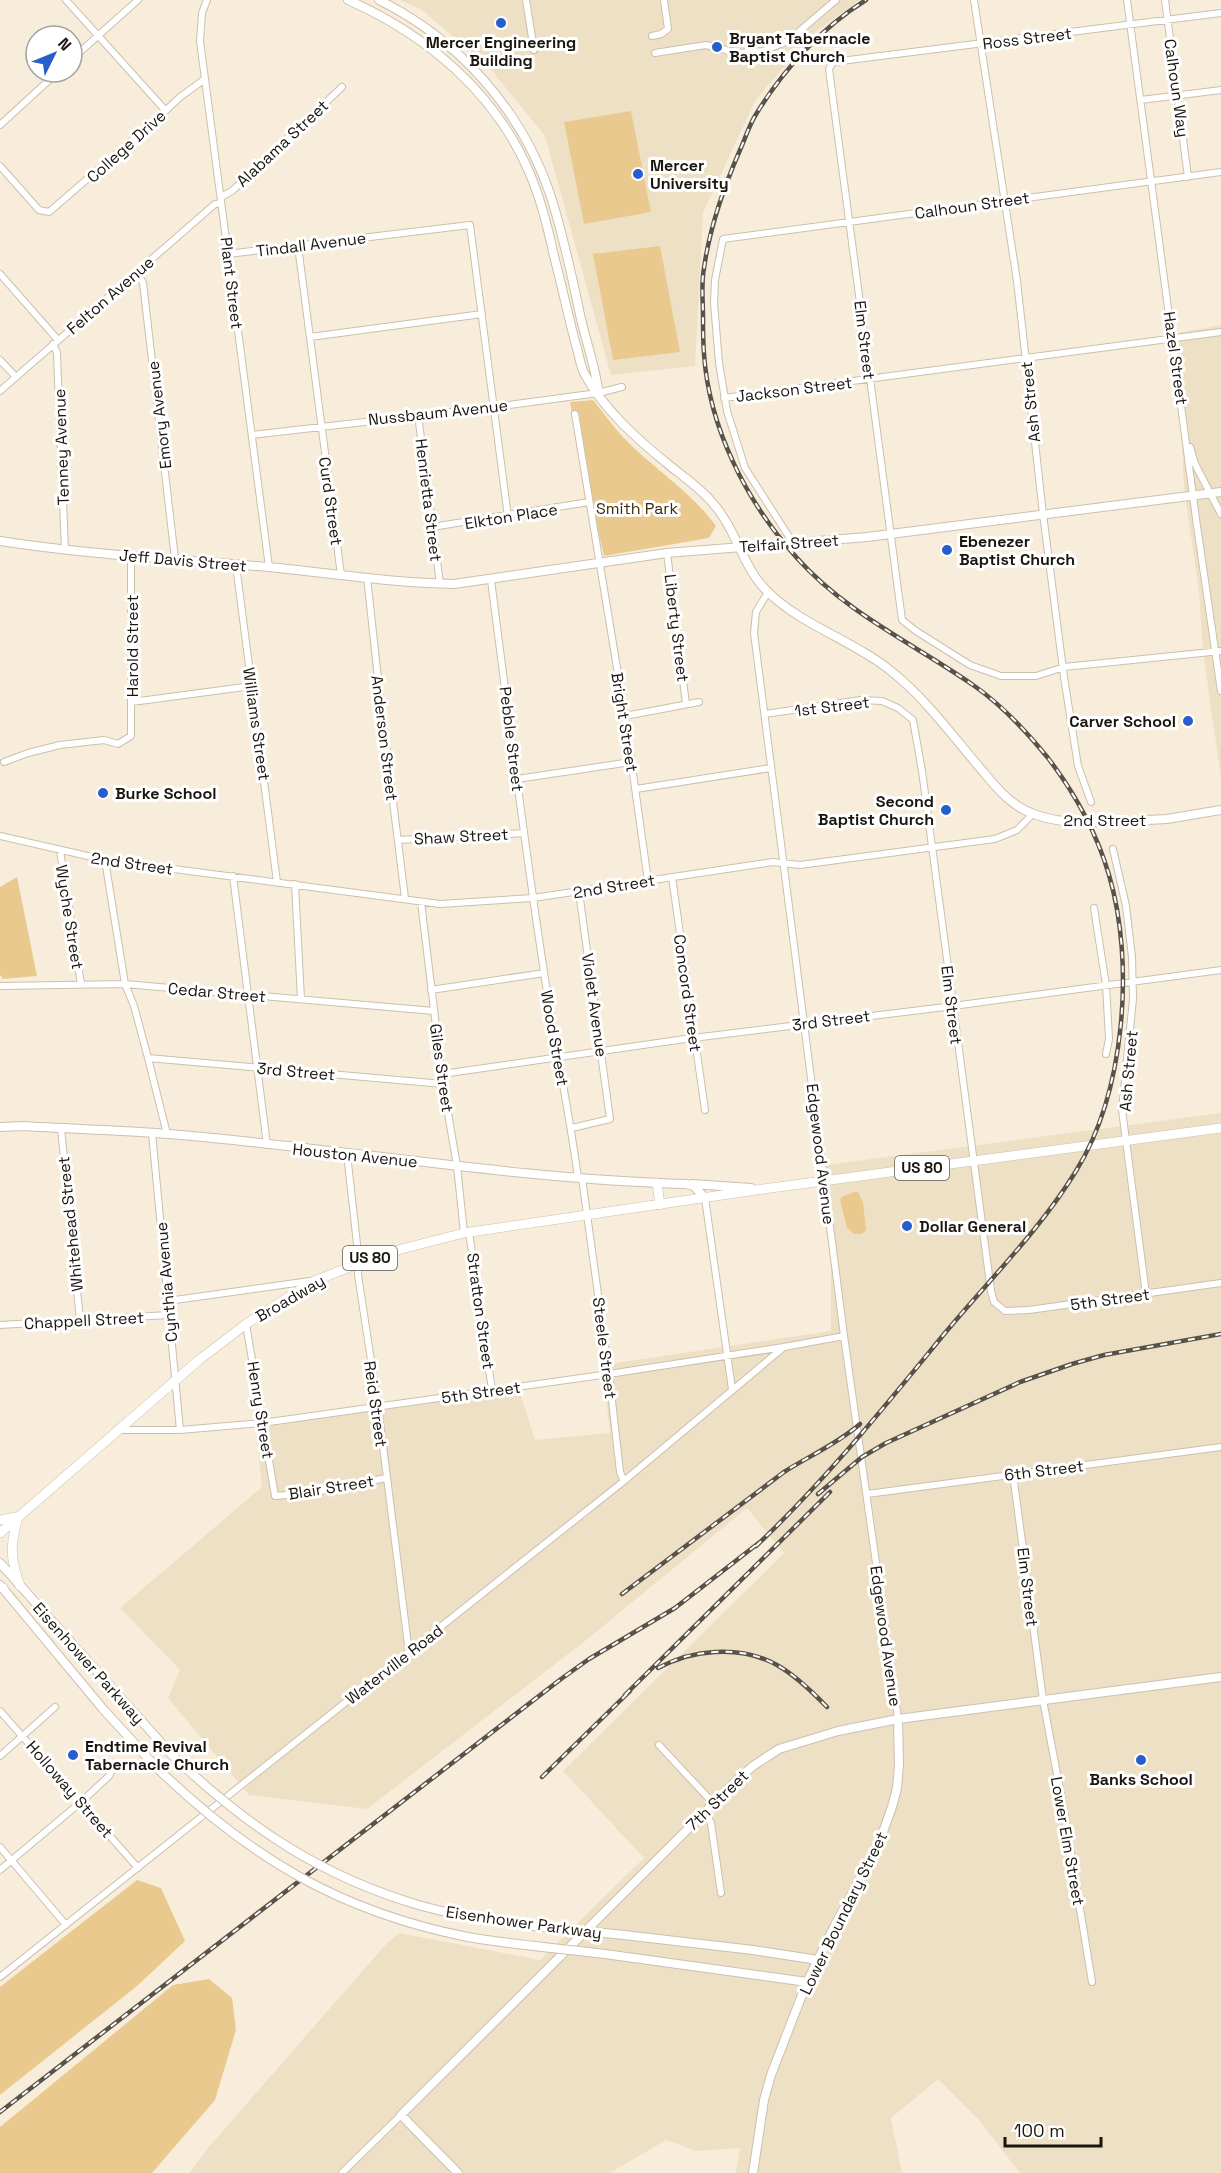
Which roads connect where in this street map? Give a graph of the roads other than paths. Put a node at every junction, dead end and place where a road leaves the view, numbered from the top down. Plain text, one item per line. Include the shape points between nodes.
1 (66, 0) edge
2 (138, 0) edge
3 (207, 0) edge
4 (348, 0) edge
5 (379, 0) edge
6 (526, 0) edge
7 (664, 0) edge
8 (836, 0) edge
9 (974, 0) edge
10 (1127, 0) edge
11 (1165, 0) edge
12 (1221, 13) edge
13 (1167, 20) junction
14 (1131, 24) junction
15 (98, 35) junction
16 (652, 36) dead end
17 (981, 44) junction
18 (84, 48) edge
19 (534, 50) dead end
20 (654, 53) dead end
21 (833, 62) joint
22 (205, 79) junction
23 (45, 84) edge
24 (342, 87) dead end
25 (1221, 90) edge
26 (1178, 96) junction
27 (1141, 100) junction
28 (165, 110) junction
29 (0, 124) edge
30 (0, 166) edge
31 (1221, 172) edge
32 (1188, 177) junction
33 (1152, 181) junction
34 (221, 200) junction
35 (1004, 201) junction
36 (850, 222) junction
37 (298, 246) junction
38 (228, 254) junction
39 (137, 272) junction
40 (0, 274) edge
41 (482, 314) junction
42 (1221, 333) edge
43 (310, 337) junction
44 (1173, 339) junction
45 (56, 342) junction
46 (1025, 358) junction
47 (0, 360) edge
48 (16, 377) junction
49 (871, 379) junction
50 (622, 387) dead end
51 (0, 391) edge
52 (598, 393) junction
53 (724, 398) junction
54 (495, 407) junction
55 (575, 414) dead end
56 (418, 415) junction
57 (321, 426) junction
58 (252, 435) junction
59 (1186, 436) junction
60 (1221, 492) edge
61 (1210, 493) junction
62 (1193, 495) junction
63 (589, 502) junction
64 (1042, 514) junction
65 (1221, 514) edge
66 (508, 517) junction
67 (432, 527) junction
68 (891, 533) junction
69 (0, 541) edge
70 (793, 543) junction
71 (740, 547) junction
72 (65, 550) junction
73 (666, 553) junction
74 (131, 556) junction
75 (175, 559) junction
76 (600, 564) junction
77 (236, 565) junction
78 (268, 567) junction
79 (341, 575) junction
80 (367, 577) junction
81 (491, 580) junction
82 (440, 584) junction
83 (768, 592) junction
84 (1219, 652) edge
85 (1064, 667) junction
86 (252, 686) junction
87 (1221, 692) edge
88 (132, 702) junction
89 (699, 702) dead end
90 (686, 704) junction
91 (898, 708) joint
92 (765, 714) junction
93 (625, 716) junction
94 (4, 762) dead end
95 (631, 762) junction
96 (771, 768) junction
97 (517, 779) junction
98 (636, 789) junction
99 (1091, 802) dead end
100 (1221, 810) edge
101 (1033, 814) junction
102 (524, 833) junction
103 (0, 836) edge
104 (398, 840) junction
105 (932, 849) junction
106 (1113, 849) dead end
107 (60, 850) junction
108 (105, 860) junction
109 (783, 862) junction
110 (233, 876) junction
111 (672, 877) junction
112 (648, 881) junction
113 (277, 882) junction
114 (295, 884) junction
115 (579, 892) junction
116 (405, 898) junction
117 (533, 898) junction
118 (421, 902) junction
119 (1094, 908) dead end
120 (1221, 970) edge
121 (544, 973) junction
122 (1133, 982) junction
123 (81, 984) junction
124 (125, 984) junction
125 (1106, 985) junction
126 (0, 986) edge
127 (431, 990) junction
128 (249, 994) junction
129 (301, 999) junction
130 (953, 1006) junction
131 (434, 1011) junction
132 (804, 1024) junction
133 (695, 1038) junction
134 (601, 1051) junction
135 (1106, 1054) dead end
136 (557, 1056) junction
137 (148, 1058) junction
138 (259, 1067) junction
139 (442, 1074) junction
140 (443, 1084) junction
141 (705, 1110) dead end
142 (0, 1127) edge
143 (61, 1128) junction
144 (572, 1128) junction
145 (1221, 1128) edge
146 (152, 1133) junction
147 (167, 1134) junction
148 (1126, 1139) junction
149 (267, 1145) junction
150 (346, 1154) junction
151 (973, 1161) junction
152 (457, 1166) junction
153 (580, 1178) junction
154 (825, 1181) junction
155 (657, 1183) junction
156 (686, 1184) junction
157 (763, 1189) junction
158 (705, 1198) junction
159 (660, 1204) junction
160 (588, 1215) junction
161 (467, 1232) junction
162 (359, 1262) junction
163 (314, 1281) junction
164 (1221, 1283) edge
165 (1146, 1294) junction
166 (168, 1301) junction
167 (999, 1307) joint
168 (168, 1315) junction
169 (80, 1320) junction
170 (0, 1324) edge
171 (246, 1324) junction
172 (844, 1336) junction
173 (784, 1347) junction
174 (728, 1355) junction
175 (609, 1374) junction
176 (175, 1380) junction
177 (732, 1389) junction
178 (492, 1390) junction
179 (378, 1407) junction
180 (262, 1423) junction
181 (117, 1430) junction
182 (180, 1430) junction
183 (1221, 1447) edge
184 (1014, 1473) junction
185 (386, 1478) junction
186 (624, 1481) junction
187 (867, 1494) junction
188 (275, 1496) joint
189 (18, 1517) junction
190 (0, 1520) edge
191 (0, 1533) edge
192 (0, 1563) edge
193 (20, 1586) junction
194 (1, 1587) edge
195 (410, 1653) junction
196 (1221, 1677) edge
197 (1043, 1700) junction
198 (55, 1707) dead end
199 (0, 1711) edge
200 (898, 1719) junction
201 (24, 1736) junction
202 (659, 1745) dead end
203 (0, 1756) edge
204 (112, 1770) dead end
205 (81, 1802) junction
206 (713, 1803) junction
207 (705, 1811) junction
208 (0, 1847) edge
209 (12, 1860) junction
210 (138, 1868) junction
211 (0, 1870) edge
212 (721, 1893) dead end
213 (66, 1925) junction
214 (818, 1960) junction
215 (0, 1977) edge
216 (807, 1982) junction
217 (1092, 1982) dead end
218 (401, 2115) junction
219 (342, 2173) edge
220 (458, 2173) edge
221 (753, 2173) edge

1 - 15 street
2 - 15 street
3 - 22 street, Plant Street via 200,42
4 - 52 street via 433,49 471,84 501,121 536,191 584,371
5 - 52 street via 416,21 464,59 504,105 531,149 558,219
6 - 19 street
7 - 16 street via 668,29
8 - 20 street via 788,40 763,51 738,52 706,45
9 - 17 street, Ash Street
10 - 14 street, Hazel Street
11 - 13 street, Calhoun Way
12 - 13 street, Ross Street
13 - 14 street, Ross Street
13 - 26 street, Calhoun Way
14 - 17 street, Ross Street
14 - 27 street, Hazel Street
15 - 18 street
15 - 28 street
17 - 21 street, Ross Street
17 - 35 street, Ash Street
21 - 36 street, Elm Street via 829,69
22 - 28 street, College Drive
22 - 34 street, Plant Street
23 - 29 street
24 - 34 street, Alabama Street
25 - 26 street
26 - 27 street
26 - 32 street, Calhoun Way
27 - 33 street, Hazel Street
28 - 30 street, College Drive via 46,213
31 - 32 street, Calhoun Street
32 - 33 street, Calhoun Street
33 - 35 street, Calhoun Street
33 - 44 street, Hazel Street
34 - 38 street, Plant Street
34 - 39 street, Felton Avenue
35 - 36 street, Calhoun Street
35 - 46 street, Ash Street
36 - 49 street, Elm Street
36 - 53 street, Calhoun Street via 723,239 714,303
37 - 38 street, Tindall Avenue
37 - 41 street, Tindall Avenue via 470,225
37 - 43 street, Curd Street
38 - 58 street, Plant Street
39 - 45 street, Felton Avenue
39 - 75 street, Emory Avenue via 143,282
40 - 45 street
41 - 43 street
41 - 54 street
42 - 44 street, Jackson Street
43 - 57 street, Curd Street
44 - 46 street, Jackson Street
44 - 59 street, Hazel Street
45 - 48 street, Felton Avenue
45 - 72 street, Tenney Avenue
46 - 49 street, Jackson Street
46 - 64 street, Ash Street
47 - 48 street
48 - 51 street, Felton Avenue
49 - 53 street, Jackson Street
49 - 68 street, Elm Street
50 - 52 street, Nussbaum Avenue
52 - 54 street, Nussbaum Avenue
52 - 71 street via 627,428 715,506
53 - 70 street via 745,468
54 - 56 street, Nussbaum Avenue
54 - 66 street
55 - 63 street, Bright Street
56 - 57 street, Nussbaum Avenue
56 - 67 street, Henrietta Street
57 - 58 street, Nussbaum Avenue
57 - 79 street, Curd Street
58 - 78 street, Plant Street
59 - 61 street
59 - 62 street, Hazel Street
60 - 61 street
61 - 62 street, Telfair Street
61 - 65 street
62 - 64 street, Telfair Street
62 - 84 street, Hazel Street
63 - 66 street, Elkton Place
63 - 76 street, Bright Street
64 - 68 street, Telfair Street
64 - 85 street, Ash Street
66 - 67 street, Elkton Place
67 - 82 street, Henrietta Street
68 - 70 street, Telfair Street
68 - 85 street, Elm Street via 902,620 916,631 983,671 1000,676 1036,676
69 - 72 street, Jeff Davis Street
70 - 71 street, Telfair Street
71 - 73 street, Telfair Street
71 - 83 street via 753,574
72 - 74 street, Jeff Davis Street
73 - 76 street, Telfair Street
73 - 90 street, Liberty Street
74 - 75 street, Jeff Davis Street
74 - 88 street, Harold Street
75 - 77 street, Jeff Davis Street
76 - 81 street, Telfair Street
76 - 93 street, Bright Street
77 - 78 street, Jeff Davis Street
77 - 86 street, Williams Street
78 - 79 street, Jeff Davis Street
79 - 80 street, Jeff Davis Street
80 - 82 street, Telfair Street
80 - 104 street, Anderson Street
81 - 82 street, Telfair Street
81 - 97 street, Pebble Street
83 - 92 street, Edgewood Avenue via 754,622
83 - 101 street via 895,674 1003,794
84 - 85 street
84 - 87 street, Hazel Street
85 - 99 street, Ash Street via 1077,758
86 - 88 street
86 - 113 street, Williams Street
88 - 94 street, Harold Street via 131,736 118,744 104,740 60,745
89 - 90 street
90 - 93 street
91 - 92 street, 1st Street via 882,701 861,700
91 - 105 street, Elm Street via 913,720 916,732
92 - 96 street, Edgewood Avenue
93 - 95 street, Bright Street
95 - 97 street
95 - 98 street, Bright Street
96 - 98 street
96 - 109 street, Edgewood Avenue
97 - 102 street, Pebble Street
98 - 112 street, Bright Street
100 - 101 street, 2nd Street, bridge via 1167,819 1107,822 1070,822
101 - 105 street, 2nd Street via 1003,837
102 - 104 street, Shaw Street
102 - 117 street, Pebble Street
103 - 107 street, 2nd Street
104 - 116 street, Anderson Street
105 - 109 street, 2nd Street via 800,865
105 - 130 street, Elm Street
106 - 122 street, Ash Street via 1130,928
107 - 108 street, 2nd Street
107 - 123 street, Wyche Street
108 - 110 street, 2nd Street
108 - 124 street
109 - 111 street, 2nd Street
109 - 132 street, Edgewood Avenue
110 - 113 street, 2nd Street
110 - 128 street
111 - 112 street, 2nd Street
111 - 133 street, Concord Street
112 - 115 street, 2nd Street
113 - 114 street, 2nd Street
114 - 116 street, 2nd Street
114 - 129 street
115 - 117 street, 2nd Street
115 - 134 street, Violet Avenue
116 - 118 street, 2nd Street
117 - 118 street, 2nd Street
117 - 121 street, Wood Street
118 - 127 street, Giles Street
119 - 125 street, Ash Street
120 - 122 street, 3rd Street
121 - 127 street
121 - 136 street, Wood Street
122 - 125 street, 3rd Street
122 - 148 street, Ash Street via 1122,1110
123 - 124 street, Cedar Street
123 - 126 street, Cedar Street
124 - 128 street, Cedar Street
124 - 137 street
125 - 130 street, 3rd Street
125 - 135 street, Ash Street
127 - 131 street, Giles Street
128 - 129 street, Cedar Street
128 - 138 street
129 - 131 street, Cedar Street
130 - 132 street, 3rd Street
130 - 151 street, Elm Street
131 - 139 street, Giles Street
132 - 133 street, 3rd Street
132 - 154 street, Edgewood Avenue
133 - 134 street, 3rd Street
133 - 141 street, Concord Street
134 - 136 street, 3rd Street
134 - 144 street, Violet Avenue via 610,1119
136 - 139 street, 3rd Street
136 - 144 street, Wood Street
137 - 138 street, 3rd Street
137 - 147 street
138 - 140 street, 3rd Street
138 - 149 street
139 - 140 street, Giles Street
140 - 152 street, Giles Street
142 - 143 street, Houston Avenue
143 - 146 street, Houston Avenue
143 - 169 street, Whitehead Street
144 - 153 street, Wood Street
145 - 148 main road, US 80
146 - 147 street, Houston Avenue
146 - 166 street, Cynthia Avenue
147 - 149 street, Houston Avenue
148 - 151 main road, US 80
148 - 165 street, Ash Street
149 - 150 street, Houston Avenue
150 - 152 street, Houston Avenue
150 - 162 street, Reid Street
151 - 154 main road, US 80
151 - 167 street, Elm Street via 991,1291
152 - 153 street, Houston Avenue
152 - 161 street, Giles Street
153 - 155 street, Houston Avenue
153 - 160 street, Wood Street
154 - 157 main road, US 80
154 - 172 street, Edgewood Avenue
155 - 156 street, Houston Avenue
155 - 159 main road
156 - 157 street, Houston Avenue
156 - 158 street via 694,1186
157 - 158 main road, US 80
158 - 159 main road, Broadway / US 80
158 - 174 street
159 - 160 main road, Broadway / US 80
160 - 161 main road, Broadway / US 80
160 - 175 street, Steele Street
161 - 162 main road, Broadway / US 80
161 - 178 street, Stratton Street
162 - 163 main road, Broadway / US 80
162 - 179 street, Reid Street
163 - 166 street
163 - 171 main road, Broadway / US 80
164 - 165 street, 5th Street
165 - 167 street, 5th Street via 1029,1310 1005,1311
166 - 168 street, Cynthia Avenue
168 - 169 street, Chappell Street
168 - 176 street, Cynthia Avenue
169 - 170 street, Chappell Street
171 - 176 main road, Broadway / US 80
171 - 180 street, Henry Street
172 - 173 street, 5th Street
172 - 187 street, Edgewood Avenue
173 - 174 street, 5th Street
173 - 177 street, Waterville Road
174 - 175 street, 5th Street
174 - 177 street
175 - 178 street, 5th Street
175 - 186 street, Steele Street
176 - 181 main road, Broadway / US 80
176 - 182 street, Cynthia Avenue
177 - 186 street, Waterville Road
178 - 179 street, 5th Street
179 - 180 street, 5th Street
179 - 185 street, Reid Street
180 - 182 street, 5th Street
180 - 188 street, Henry Street
181 - 182 street, 5th Street
181 - 189 main road, Broadway / US 80
183 - 184 street, 6th Street
184 - 187 street, 6th Street
184 - 197 street, Elm Street
185 - 188 street, Blair Street
185 - 195 street, Reid Street
186 - 195 street, Waterville Road
187 - 200 street, Edgewood Avenue
189 - 190 main road
189 - 191 main road, US 80
189 - 193 main road via 11,1559
192 - 193 street, Eisenhower Parkway
193 - 214 street, Eisenhower Parkway, bridge via 172,1755 210,1791 256,1827 310,1860 361,1884 421,1906 474,1917
194 - 216 street, Eisenhower Parkway, bridge via 104,1709 189,1799 249,1846 352,1903 414,1924 470,1937
195 - 210 street, Waterville Road
196 - 197 street, 7th Street
197 - 200 street, 7th Street
197 - 217 street, Lower Elm Street
198 - 201 street
199 - 201 street, Holloway Street
200 - 206 street, 7th Street via 817,1736 779,1749 753,1766
200 - 214 street, Lower Boundary Street via 897,1788 886,1827
201 - 203 street
201 - 205 street, Holloway Street
202 - 206 street
204 - 205 street
205 - 209 street
205 - 210 street, Holloway Street
206 - 207 street, 7th Street
207 - 212 street via 711,1823
207 - 218 street, 7th Street
208 - 209 street
209 - 211 street
209 - 213 street
210 - 213 street, Waterville Road
213 - 215 street, Waterville Road
214 - 216 street, Lower Boundary Street
216 - 221 street, Lower Boundary Street via 766,2090
218 - 219 street, 7th Street
218 - 220 street

